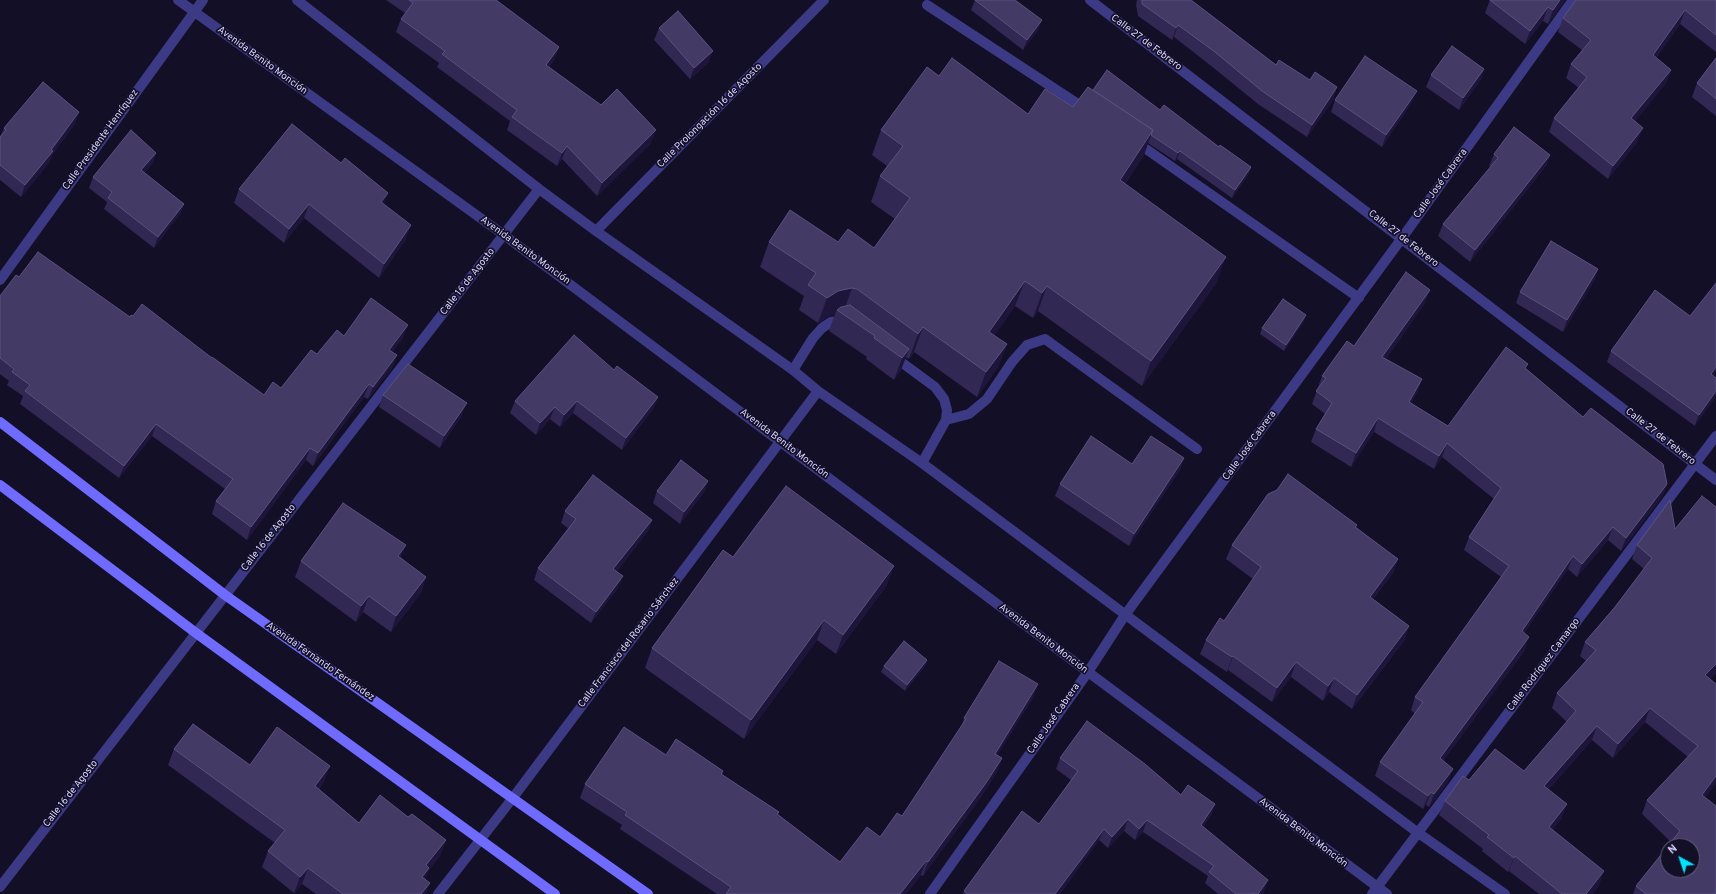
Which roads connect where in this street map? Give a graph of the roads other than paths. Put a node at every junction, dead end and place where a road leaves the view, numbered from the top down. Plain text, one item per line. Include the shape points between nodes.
1 (178, 0) edge
2 (203, 0) edge
3 (297, 0) edge
4 (824, 0) edge
5 (1573, 0) edge
6 (1094, 1) edge
7 (927, 5) dead end
8 (194, 12) junction
9 (1096, 115) edge
10 (1128, 136) edge
11 (539, 189) junction
12 (596, 231) junction
13 (504, 235) junction
14 (1402, 238) junction
15 (0, 280) edge
16 (1359, 298) junction
17 (856, 328) edge
18 (886, 351) edge
19 (793, 370) junction
20 (818, 391) junction
21 (946, 420) junction
22 (0, 422) edge
23 (1716, 436) edge
24 (780, 440) junction
25 (1198, 449) dead end
26 (922, 463) junction
27 (1695, 465) junction
28 (1716, 480) edge
29 (0, 485) edge
30 (225, 595) junction
31 (1125, 615) junction
32 (196, 633) junction
33 (1088, 672) junction
34 (512, 799) junction
35 (1417, 832) junction
36 (481, 840) junction
37 (0, 887) edge
38 (1374, 891) edge
39 (438, 894) edge
40 (555, 894) edge
41 (648, 894) edge
42 (930, 894) edge
43 (1387, 894) edge
44 (1505, 894) edge

1 - 8 street, Avenida Benito Monción
2 - 8 street, Calle Presidente Henríquez
3 - 11 street
4 - 12 street, Calle Prolongación 16 de Agosto
5 - 14 street, Calle José Cabrera
6 - 14 street, Calle 27 de Febrero
7 - 9 street
8 - 13 street, Avenida Benito Monción
8 - 15 street, Calle Presidente Henríquez
10 - 16 street
11 - 12 street
11 - 13 street, Calle 16 de Agosto
12 - 19 street
13 - 24 street, Avenida Benito Monción
13 - 30 street, Calle 16 de Agosto
14 - 16 street, Calle José Cabrera
14 - 27 street, Calle 27 de Febrero
16 - 31 street, Calle José Cabrera
17 - 19 street via 844,320 831,322 813,338
18 - 21 street via 935,387 948,410
19 - 20 street
20 - 24 street, Calle Francisco del Rosario Sánchez
20 - 26 street
21 - 25 street via 969,414 987,399 1027,345 1045,339
21 - 26 street
22 - 30 main road, Avenida Fernando Fernández
23 - 27 street, Calle Rodríguez Camargo
24 - 33 street, Avenida Benito Monción
24 - 34 street, Calle Francisco del Rosario Sánchez
26 - 31 street
27 - 28 street, Calle 27 de Febrero
27 - 35 street, Calle Rodríguez Camargo
29 - 32 main road
30 - 32 street, Calle 16 de Agosto
30 - 34 main road, Avenida Fernando Fernández
31 - 33 street, Calle José Cabrera
31 - 35 street
32 - 36 main road
32 - 37 street, Calle 16 de Agosto
33 - 38 street, Avenida Benito Monción
33 - 42 street, Calle José Cabrera
34 - 36 street, Calle Francisco del Rosario Sánchez
34 - 41 main road, Avenida Fernando Fernández
35 - 38 street, Calle Rodríguez Camargo
35 - 44 street
36 - 39 street, Calle Francisco del Rosario Sánchez
36 - 40 main road
38 - 43 street, Avenida Benito Monción

